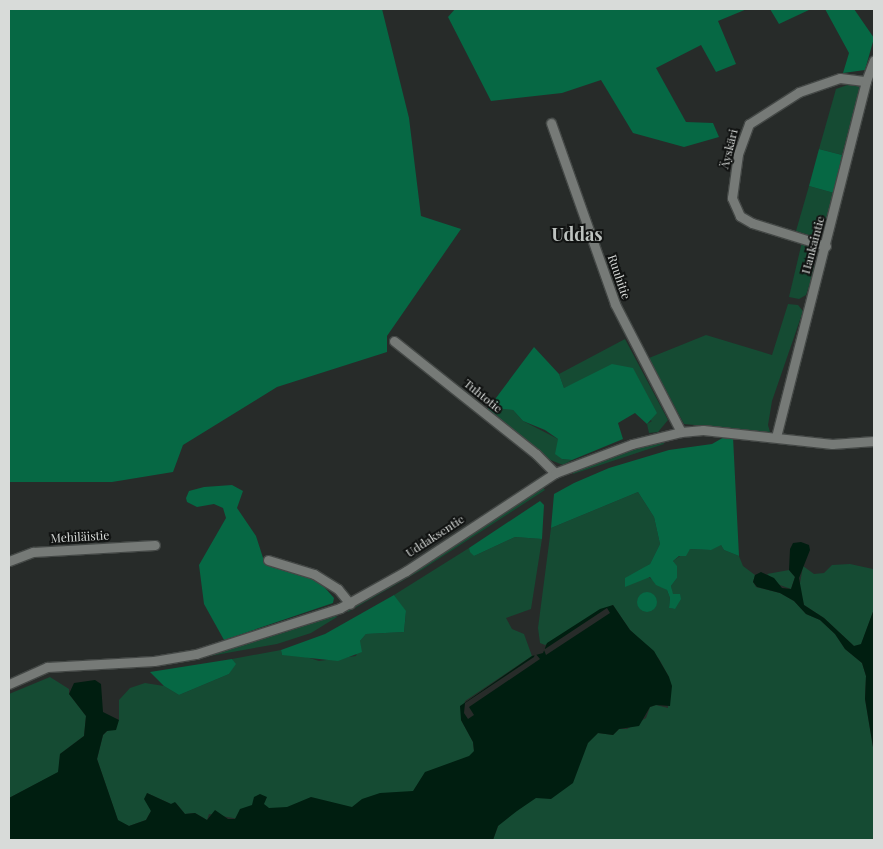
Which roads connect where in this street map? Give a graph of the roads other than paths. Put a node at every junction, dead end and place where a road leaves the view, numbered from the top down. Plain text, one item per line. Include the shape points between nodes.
1 (874, 60) edge
2 (866, 81) junction
3 (551, 124) dead end
4 (826, 246) junction
5 (394, 340) dead end
6 (681, 432) junction
7 (776, 437) junction
8 (874, 441) edge
9 (555, 473) junction
10 (155, 545) dead end
11 (268, 560) dead end
12 (9, 561) edge
13 (350, 604) junction
14 (9, 684) edge

1 - 2 street, Hankaintie
2 - 4 street, Hankaintie
2 - 4 street, Äyskäri via 840,78 799,92 749,124 738,154 732,198 740,216 752,223
3 - 6 street, Ruuhitie via 615,304
4 - 7 street, Hankaintie
5 - 9 street, Tuhtotie via 536,454
6 - 7 street, Uddaksentie via 703,430
6 - 9 street, Uddaksentie via 614,450
7 - 8 street, Uddaksentie via 832,444
9 - 13 street, Uddaksentie
10 - 12 street, Mehiläistie via 33,552
11 - 13 street via 314,574 338,589
13 - 14 street, Uddaksentie via 196,654 47,667

